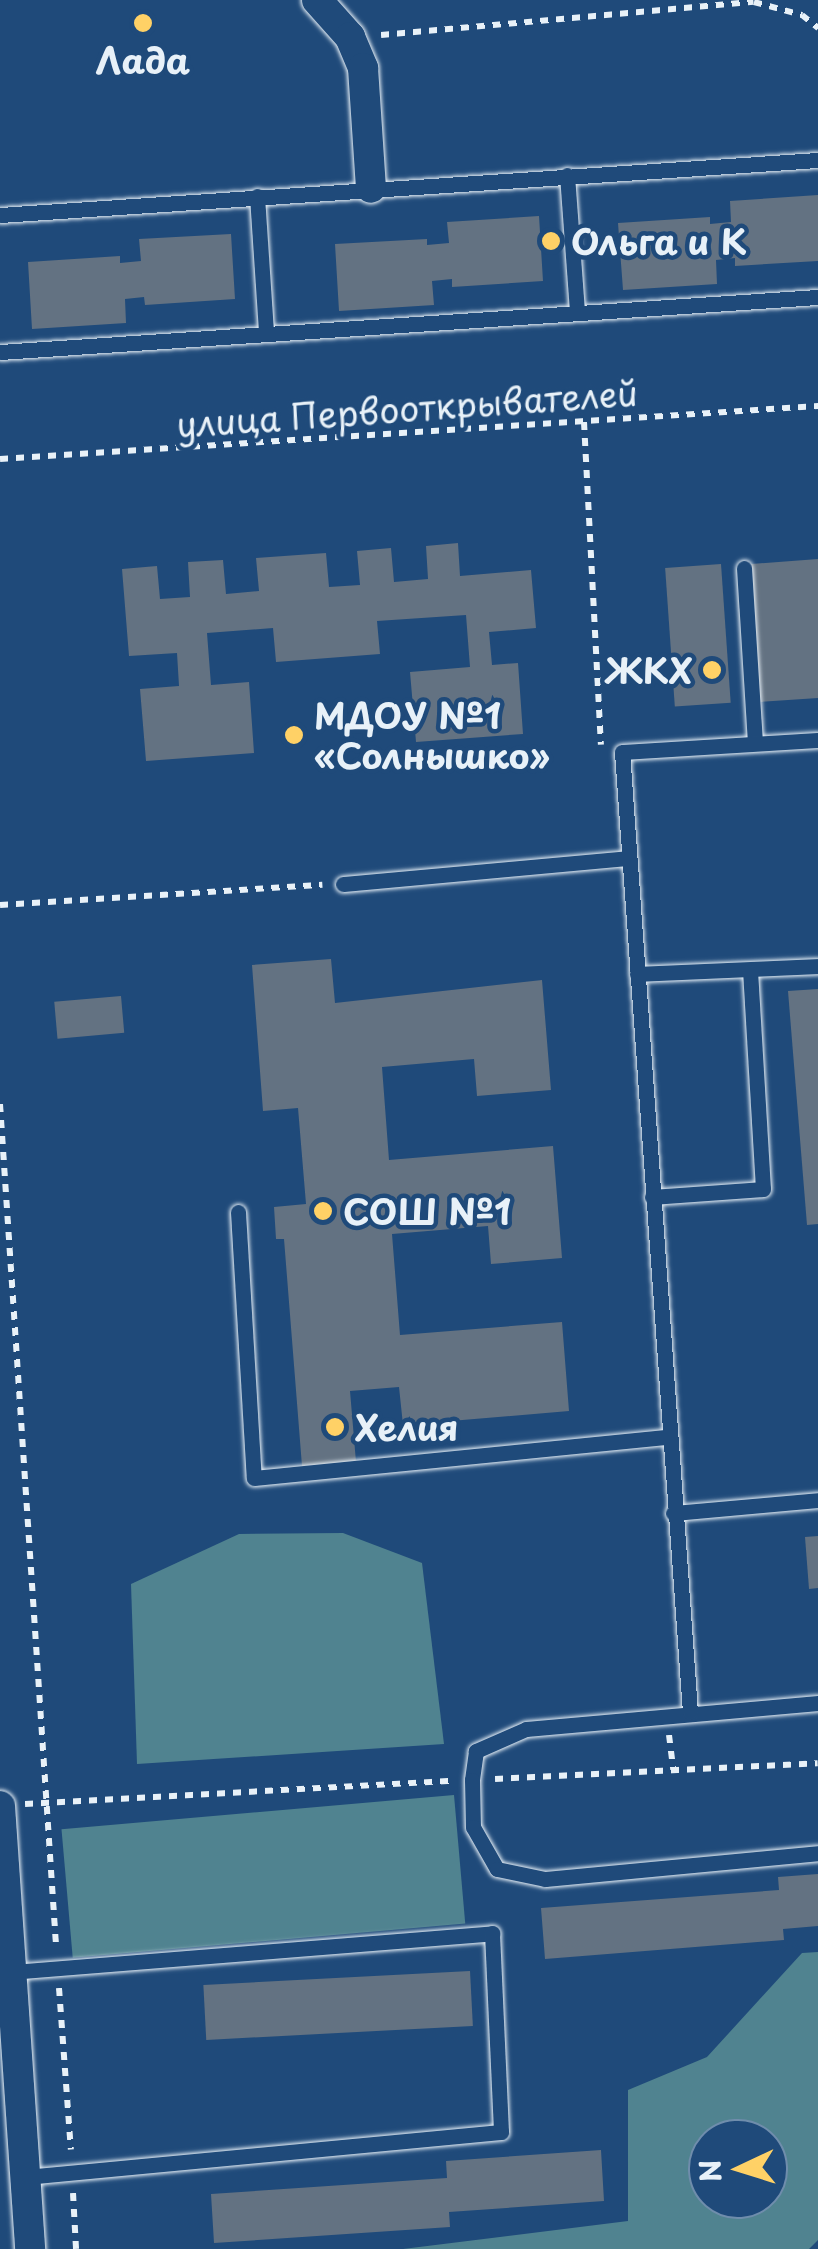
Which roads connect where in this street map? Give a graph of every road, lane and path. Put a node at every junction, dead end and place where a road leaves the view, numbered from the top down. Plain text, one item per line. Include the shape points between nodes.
1 (318, 0) edge
2 (818, 28) edge
3 (350, 38) junction
4 (818, 160) edge
5 (567, 175) junction
6 (371, 188) junction
7 (257, 196) junction
8 (0, 215) edge
9 (818, 297) edge
10 (577, 312) junction
11 (266, 332) junction
12 (0, 352) edge
13 (818, 406) edge
14 (0, 459) edge
15 (744, 568) dead end
16 (818, 740) edge
17 (755, 743) junction
18 (628, 858) junction
19 (343, 884) joint
20 (0, 905) edge
21 (818, 966) edge
22 (750, 972) junction
23 (637, 974) junction
24 (0, 1104) edge
25 (652, 1197) junction
26 (238, 1212) dead end
27 (668, 1437) junction
28 (818, 1500) edge
29 (674, 1512) junction
30 (818, 1703) edge
31 (690, 1712) junction
32 (818, 1763) edge
33 (472, 1780) junction
34 (46, 1802) junction
35 (0, 1806) edge
36 (818, 1853) edge
37 (57, 1968) junction
38 (11, 1972) junction
39 (72, 2173) junction
40 (26, 2177) junction
41 (30, 2249) edge
42 (76, 2249) edge

1 - 3 street
2 - 3 path via 802,15 754,2
3 - 6 street via 363,68
4 - 5 lane
5 - 6 lane
5 - 10 lane
6 - 7 lane
7 - 8 lane
7 - 11 lane
9 - 10 lane
10 - 11 lane
11 - 12 lane
13 - 14 path, улица Первооткрывателей
15 - 17 lane
16 - 17 lane
17 - 18 lane via 622,752
18 - 19 lane
18 - 23 lane
19 - 20 path
21 - 22 lane
22 - 23 lane
22 - 25 lane via 763,1189
23 - 25 lane
24 - 34 path
25 - 27 lane
26 - 27 lane via 254,1478
27 - 29 lane
28 - 29 lane
29 - 31 lane
30 - 31 lane
31 - 33 lane via 496,1737 476,1751
32 - 33 path
33 - 34 path
33 - 36 lane via 473,1827 497,1869 545,1878
34 - 35 path
34 - 37 path
35 - 38 street
37 - 38 lane
37 - 39 path
37 - 39 lane via 492,1933 501,2132
38 - 40 street
39 - 40 lane
39 - 42 path
40 - 41 street

